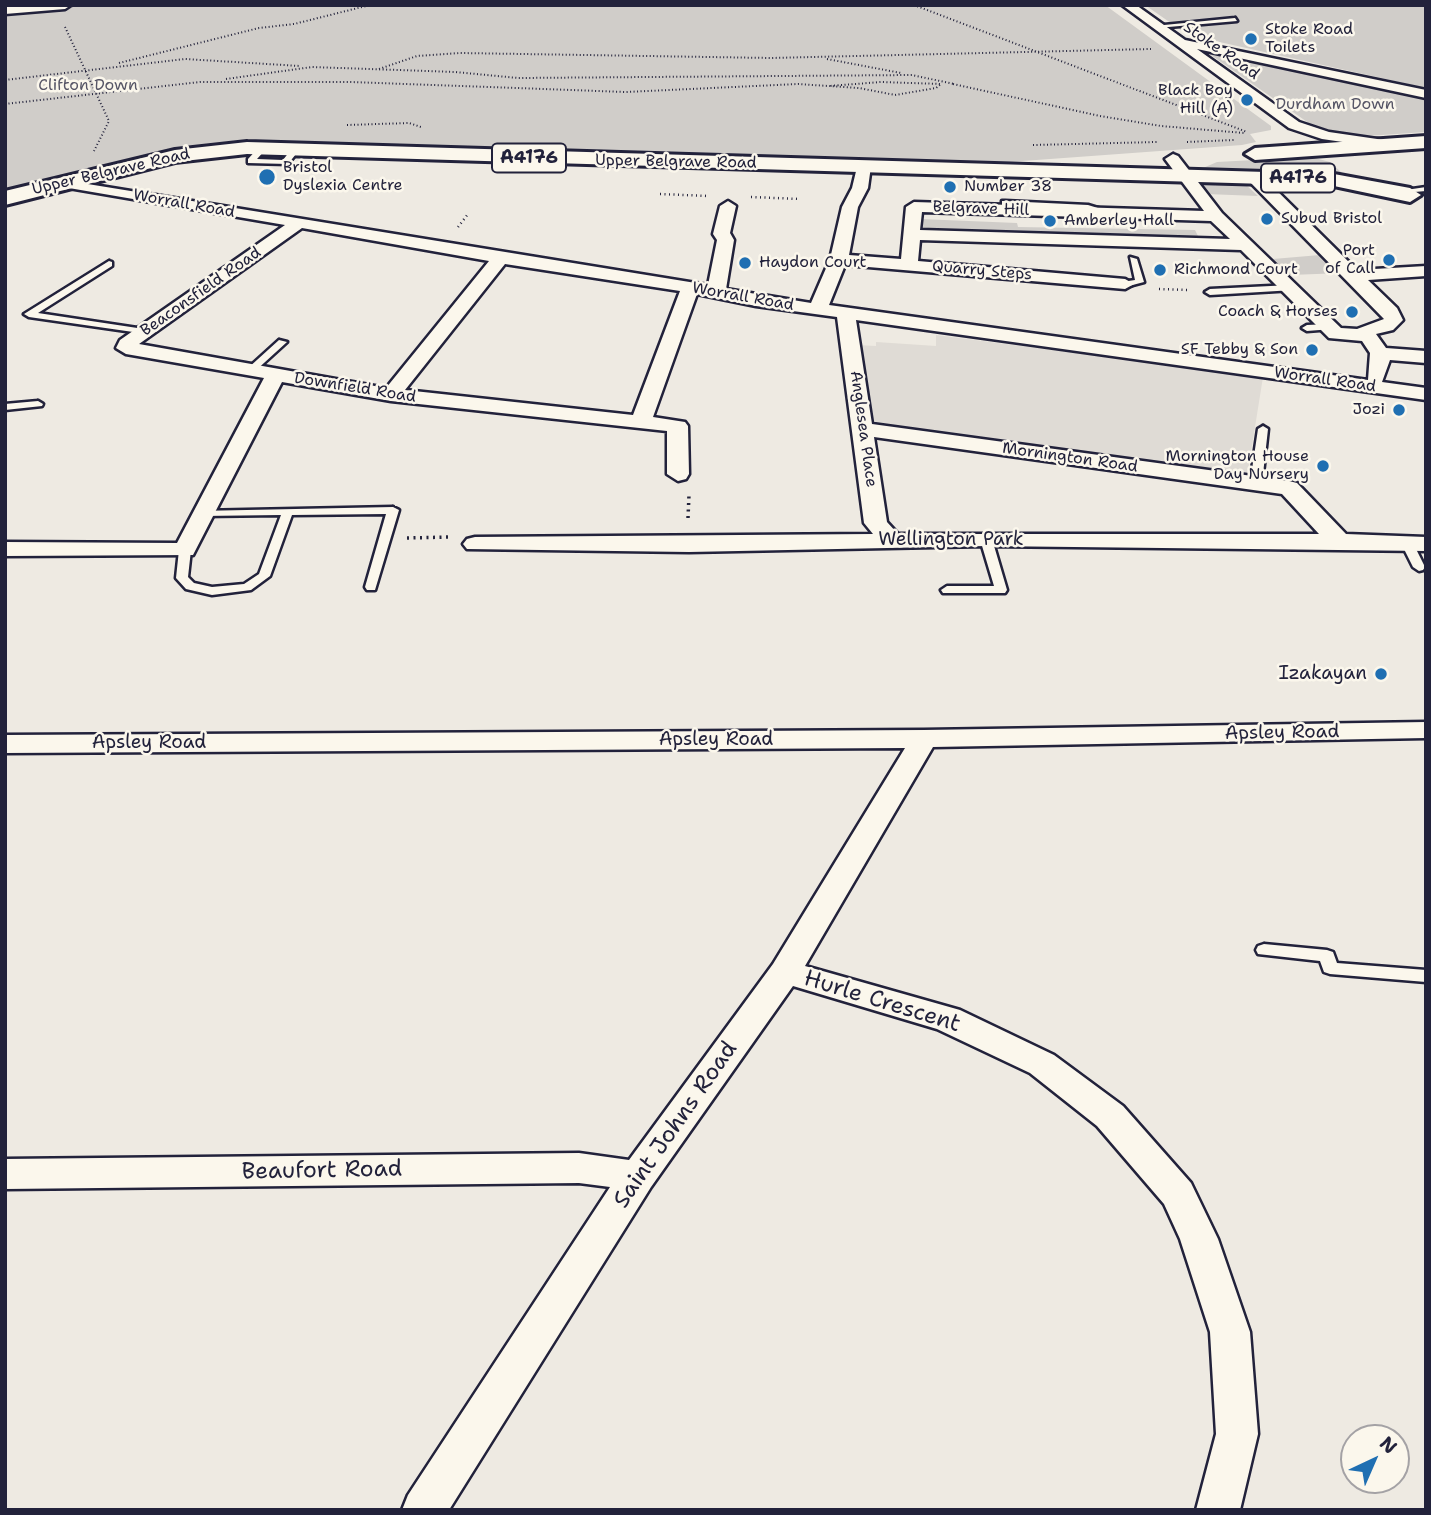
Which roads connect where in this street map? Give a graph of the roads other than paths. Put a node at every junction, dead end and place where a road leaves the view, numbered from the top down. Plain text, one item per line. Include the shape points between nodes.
1 (64, 5) edge
2 (1128, 5) edge
3 (5, 10) edge
4 (1235, 20) dead end
5 (1157, 26) junction
6 (1175, 40) junction
7 (1426, 94) edge
8 (1296, 128) junction
9 (1426, 142) edge
10 (1384, 144) junction
11 (1330, 150) junction
12 (1264, 153) junction
13 (863, 166) junction
14 (1178, 167) junction
15 (1255, 178) junction
16 (63, 183) junction
17 (1416, 195) edge
18 (5, 198) edge
19 (1005, 203) dead end
20 (728, 206) dead end
21 (1110, 213) junction
22 (1216, 216) junction
23 (299, 223) junction
24 (913, 235) junction
25 (1247, 245) junction
26 (501, 258) junction
27 (839, 258) junction
28 (1133, 259) dead end
29 (109, 264) dead end
30 (909, 265) junction
31 (1426, 271) edge
32 (1357, 275) junction
33 (1125, 284) joint
34 (690, 287) junction
35 (1291, 288) junction
36 (716, 292) junction
37 (1210, 292) road end
38 (818, 309) junction
39 (846, 313) junction
40 (1328, 327) junction
41 (1307, 328) dead end
42 (144, 332) junction
43 (1366, 335) junction
44 (282, 342) dead end
45 (1380, 353) junction
46 (1426, 357) edge
47 (250, 371) junction
48 (275, 376) junction
49 (1376, 377) dead end
50 (1426, 394) edge
51 (391, 395) junction
52 (38, 404) dead end
53 (5, 407) edge
54 (640, 423) junction
55 (861, 429) junction
56 (1266, 437) dead end
57 (678, 474) road end
58 (1256, 484) junction
59 (288, 512) junction
60 (202, 513) junction
61 (986, 539) junction
62 (891, 540) junction
63 (1339, 541) junction
64 (1416, 543) edge
65 (475, 544) dead end
66 (5, 549) edge
67 (185, 550) junction
68 (1419, 567) dead end
69 (371, 587) dead end
70 (947, 590) dead end
71 (1426, 730) edge
72 (925, 739) junction
73 (5, 744) edge
74 (1264, 950) dead end
75 (785, 972) junction
76 (1426, 976) edge
77 (5, 1174) edge
78 (638, 1176) junction
79 (424, 1510) edge
80 (1218, 1510) edge

1 - 3 street
2 - 5 street, Stoke Road
4 - 5 lane
5 - 6 street, Stoke Road
6 - 7 street
6 - 8 street, Stoke Road
8 - 10 street, Stoke Road
8 - 11 street, Stoke Road
8 - 12 street via 1289,143
9 - 10 main road, Upper Belgrave Road
10 - 11 main road, Upper Belgrave Road
11 - 12 main road, Upper Belgrave Road / A4176
11 - 17 main road
12 - 14 main road, Upper Belgrave Road / A4176
13 - 14 main road, Upper Belgrave Road / A4176
13 - 16 main road, Upper Belgrave Road / A4176 via 263,148 197,152
13 - 27 street
14 - 15 main road, Upper Belgrave Road / A4176
14 - 22 street
15 - 17 main road, Upper Belgrave Road / A4176 via 1335,180
15 - 32 street
16 - 18 main road, Upper Belgrave Road / A4176
16 - 23 street, Worrall Road
19 - 21 lane via 1088,206
20 - 36 street
21 - 22 street, Belgrave Hill
21 - 24 street, Belgrave Hill via 914,207
22 - 25 street
23 - 26 street, Worrall Road
23 - 42 street, Beaconsfield Road
24 - 25 street
24 - 30 street
25 - 35 street
26 - 34 street, Worrall Road
26 - 51 street
27 - 30 street, Quarry Steps
27 - 38 street
28 - 33 lane via 1140,282
29 - 42 lane via 29,314
30 - 33 street, Quarry Steps
31 - 32 street
32 - 43 street via 1394,320 1365,331
34 - 36 street, Worrall Road
34 - 54 street
35 - 37 lane
35 - 40 street
36 - 38 street, Worrall Road
38 - 39 street, Worrall Road
39 - 50 street, Worrall Road
39 - 55 street, Anglesea Place
40 - 41 lane
40 - 43 street via 1336,334
42 - 47 street, Beaconsfield Road via 126,348
43 - 45 street
44 - 47 lane
45 - 46 street
45 - 49 street
47 - 48 street, Beaconsfield Road
48 - 51 street, Downfield Road
48 - 60 street, Downfield Road
51 - 54 street, Downfield Road
52 - 53 lane
54 - 57 street, Downfield Road via 678,426
55 - 58 street, Mornington Road
55 - 62 street, Anglesea Place via 876,523
56 - 58 lane
58 - 63 street, Mornington Road via 1289,488
59 - 60 lane
59 - 67 lane via 264,576 247,587 212,591 190,586 182,578
59 - 69 lane via 393,510
60 - 67 street, Downfield Road
61 - 62 street, Wellington Park
61 - 63 street, Wellington Park
61 - 70 lane via 1001,590
62 - 65 street, Wellington Park
63 - 64 street, Wellington Park
64 - 68 lane
66 - 67 street
71 - 72 street, Apsley Road
72 - 73 street, Apsley Road
72 - 75 street, Saint Johns Road
74 - 76 lane via 1327,956 1330,968
75 - 78 street, Saint Johns Road
75 - 80 street, Hurle Crescent via 948,1019 1042,1064 1110,1115 1178,1194 1230,1332 1237,1434
77 - 78 street, Beaufort Road via 579,1168
78 - 79 street, Saint Johns Road

